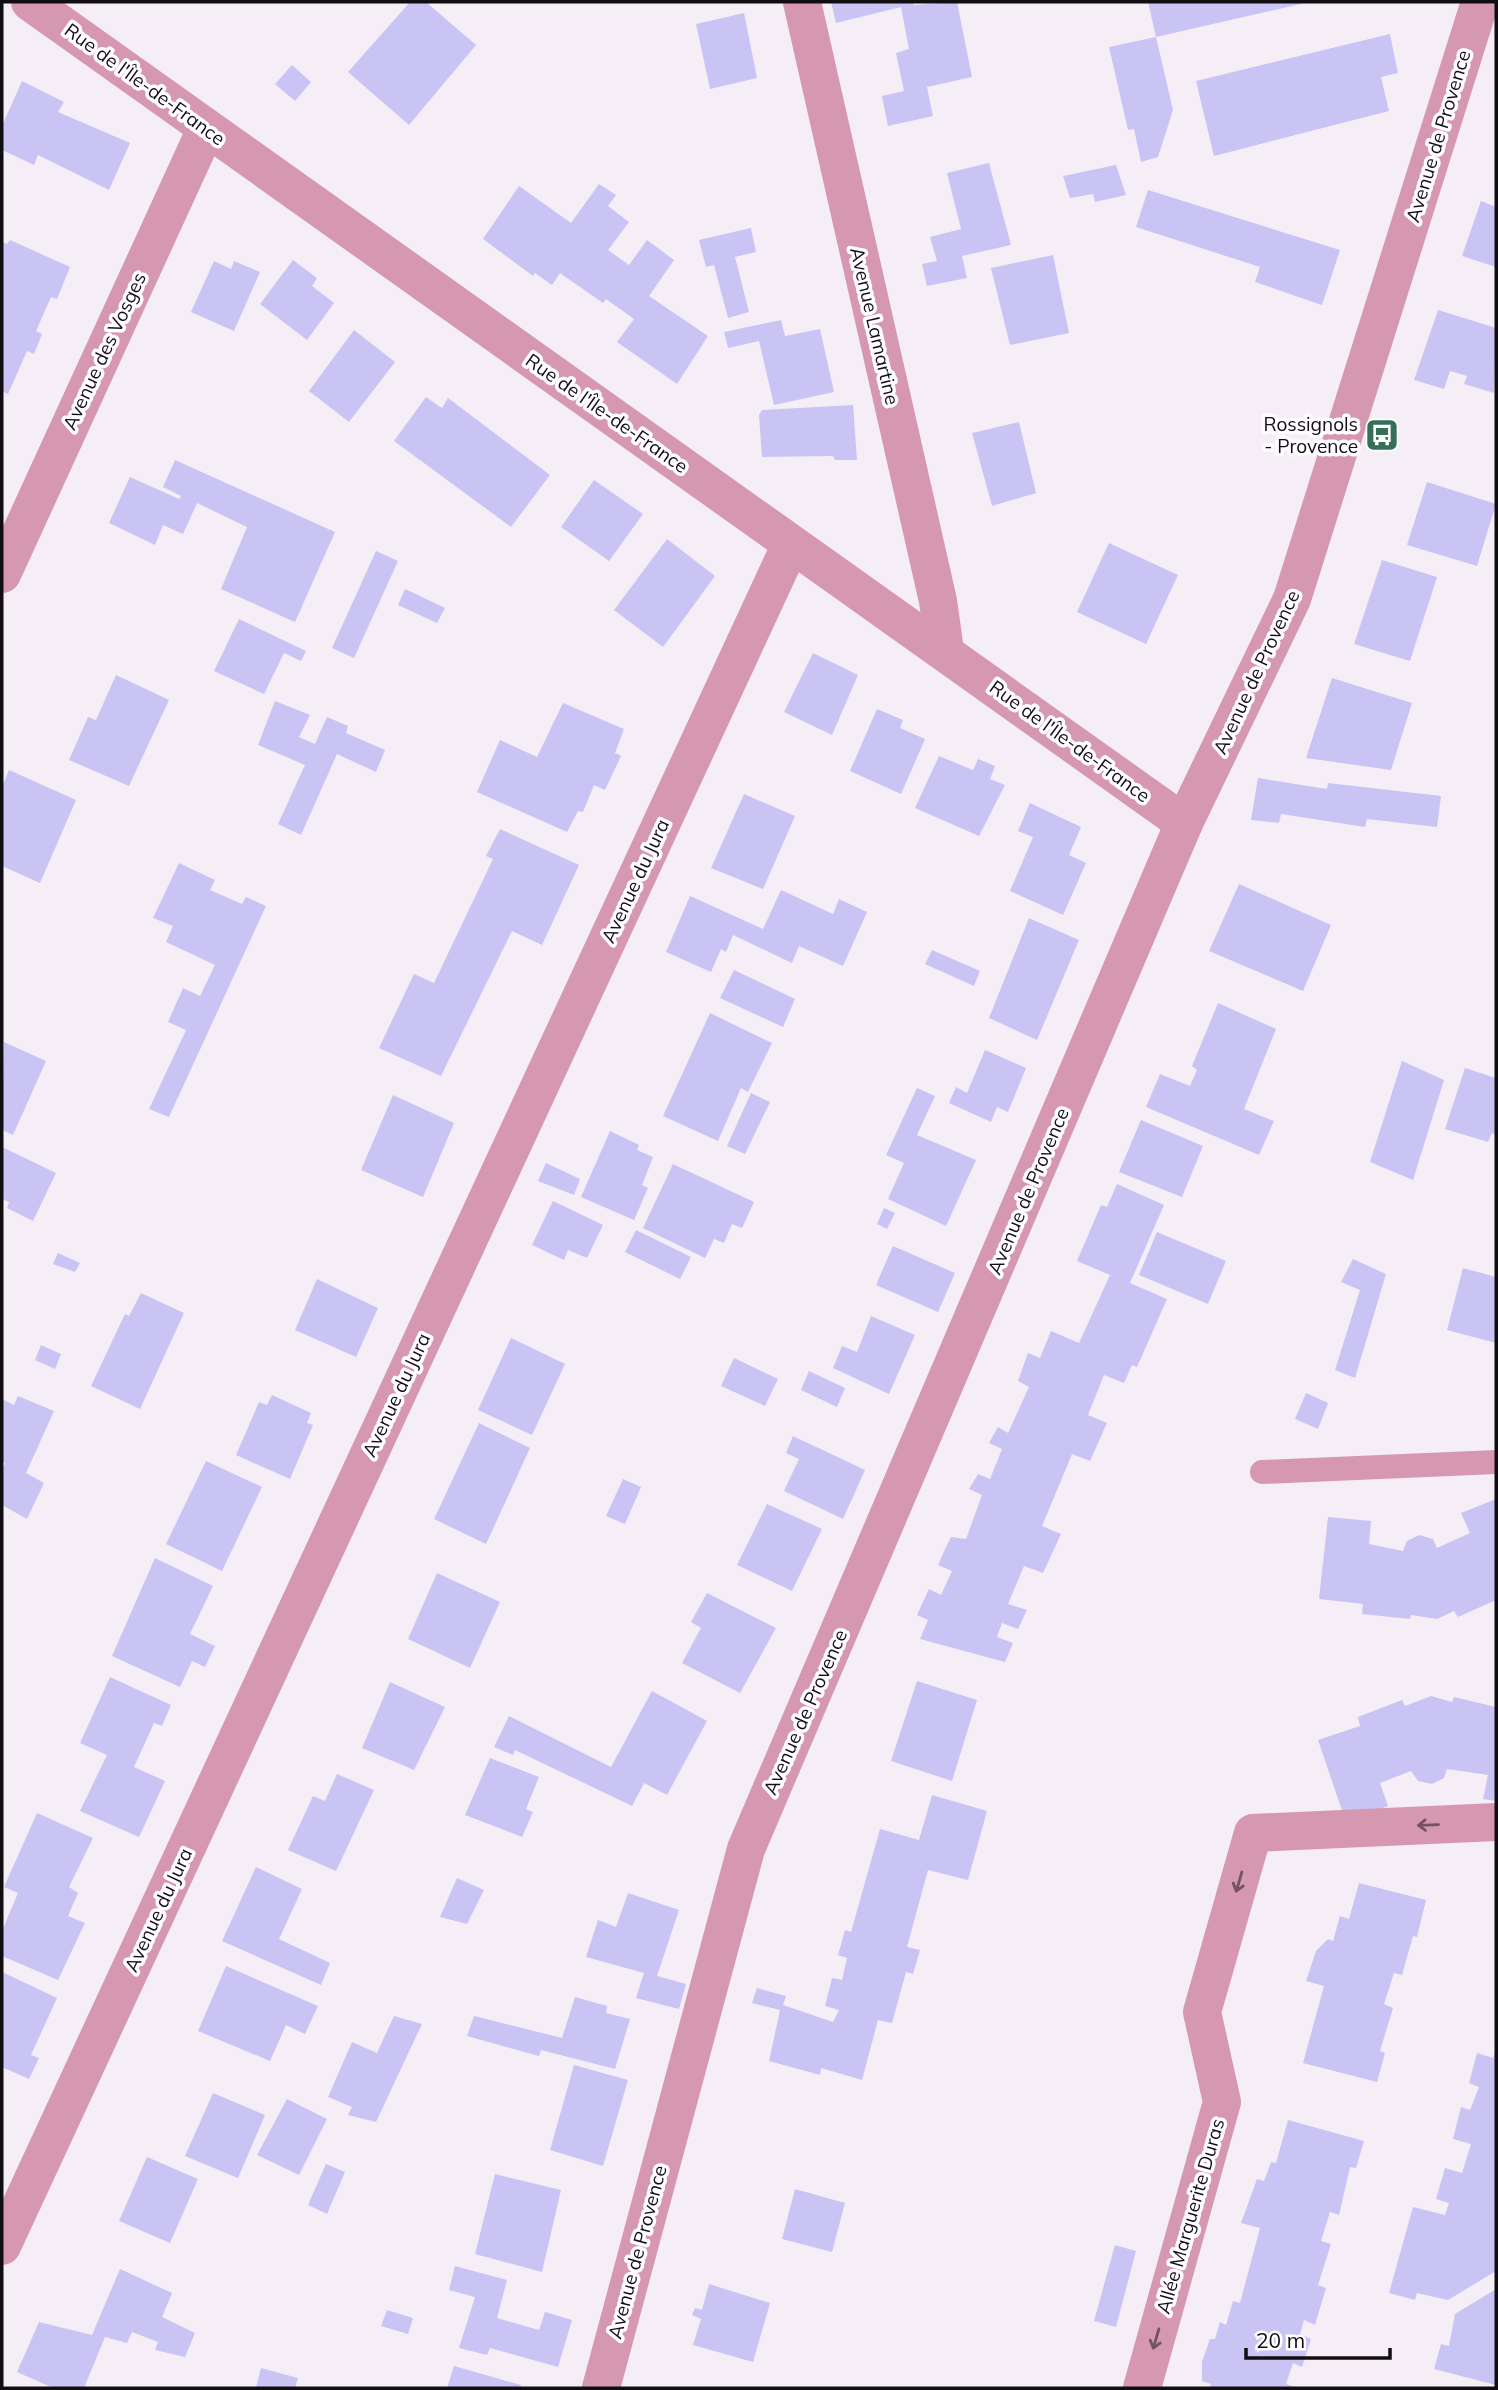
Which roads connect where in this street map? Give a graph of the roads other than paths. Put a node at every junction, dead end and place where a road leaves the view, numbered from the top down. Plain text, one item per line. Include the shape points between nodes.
1 (30, 2) edge
2 (802, 2) edge
3 (1480, 2) edge
4 (206, 129) junction
5 (791, 544) junction
6 (2, 574) edge
7 (945, 651) junction
8 (1184, 823) junction
9 (1496, 1462) edge
10 (1262, 1472) dead end
11 (1496, 1822) edge
12 (2, 2246) edge
13 (601, 2388) edge
14 (1142, 2388) edge

1 - 4 street, Rue de l'Île-de-France
2 - 7 street, Avenue Lamartine via 938,601
3 - 8 street, Avenue de Provence via 1292,599
4 - 5 street, Rue de l'Île-de-France
4 - 6 street, Avenue des Vosges
5 - 7 street, Rue de l'Île-de-France
5 - 12 street, Avenue du Jura
7 - 8 street, Rue de l'Île-de-France
8 - 13 street, Avenue de Provence via 746,1849
9 - 10 lane
11 -> 14 street, Allée Marguerite Duras via 1252,1833 1202,2012 1222,2102

